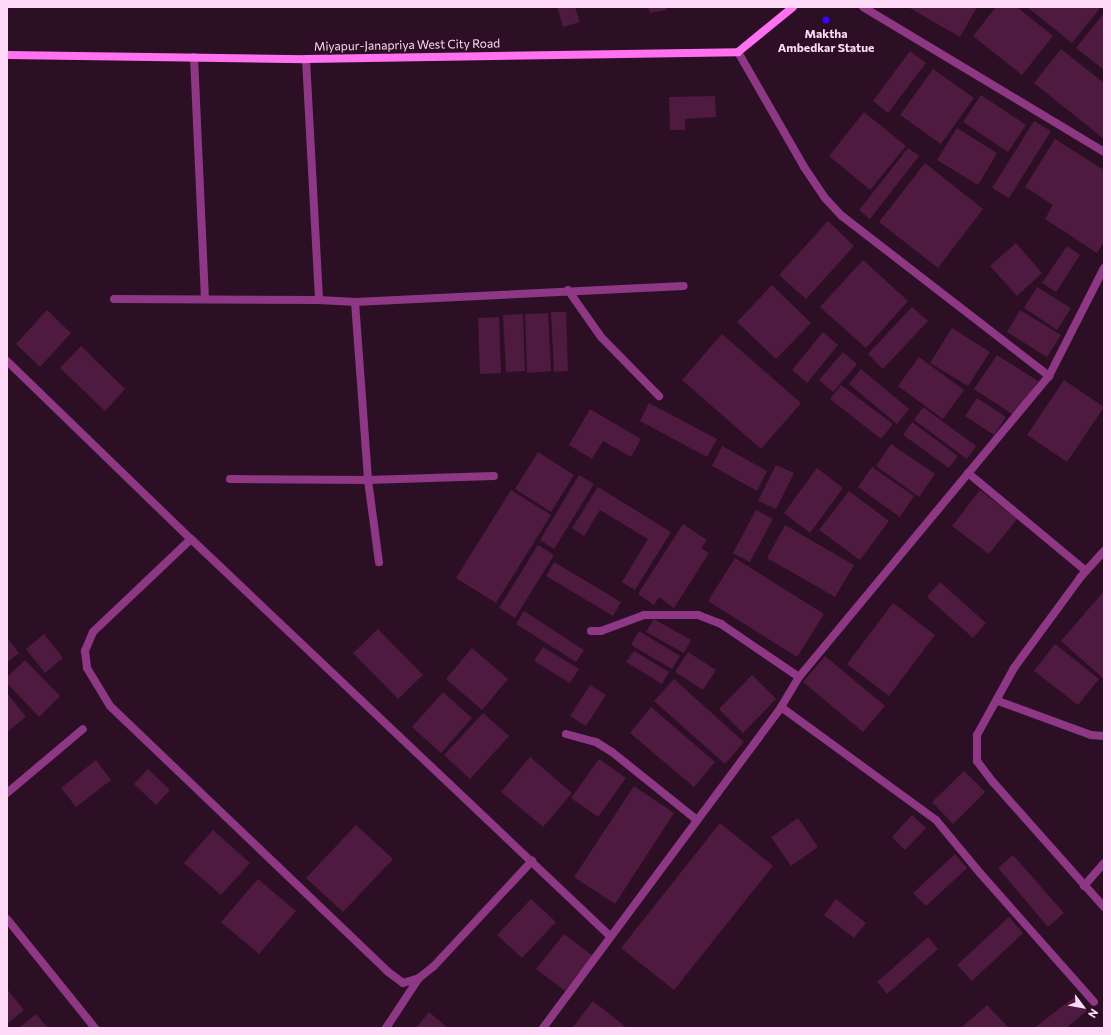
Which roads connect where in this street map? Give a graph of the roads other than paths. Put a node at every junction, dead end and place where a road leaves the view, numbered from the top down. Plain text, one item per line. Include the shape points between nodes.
1 (793, 7) edge
2 (863, 7) edge
3 (738, 52) junction
4 (7, 55) edge
5 (194, 57) junction
6 (306, 58) junction
7 (1104, 152) edge
8 (1104, 268) edge
9 (684, 286) dead end
10 (568, 290) junction
11 (114, 299) dead end
12 (205, 299) junction
13 (319, 300) junction
14 (355, 302) junction
15 (7, 361) edge
16 (1048, 376) junction
17 (659, 396) dead end
18 (968, 473) junction
19 (494, 476) dead end
20 (230, 479) dead end
21 (368, 480) junction
22 (191, 540) junction
23 (1104, 551) edge
24 (379, 562) dead end
25 (1086, 571) junction
26 (591, 631) dead end
27 (799, 677) junction
28 (998, 700) junction
29 (781, 707) junction
30 (84, 728) dead end
31 (566, 734) dead end
32 (1104, 736) edge
33 (7, 793) edge
34 (697, 820) junction
35 (532, 861) junction
36 (1104, 864) edge
37 (1084, 886) junction
38 (1104, 907) edge
39 (7, 919) edge
40 (610, 936) junction
41 (419, 978) junction
42 (1094, 1002) dead end
43 (95, 1028) edge
44 (386, 1028) edge
45 (543, 1028) edge

1 - 3 street
2 - 7 street
3 - 6 street, Miyapur-Janapriya West City Road
3 - 16 street via 804,167 824,197 842,216
4 - 5 street, Miyapur-Janapriya West City Road
5 - 6 street, Miyapur-Janapriya West City Road
5 - 12 street
6 - 13 street
8 - 16 street
9 - 10 street
10 - 14 street
10 - 17 street via 601,337
11 - 12 street
12 - 13 street
13 - 14 street
14 - 21 street
15 - 22 street
16 - 18 street
18 - 25 street
18 - 27 street
19 - 21 street
20 - 21 street
21 - 24 street
22 - 35 street
22 - 41 street via 93,632 85,651 87,668 110,706 387,971 403,983
23 - 25 street
25 - 28 street via 1014,668
26 - 27 street via 601,631 644,615 698,616 721,624
27 - 29 street
28 - 32 street via 1091,735
28 - 37 street via 977,735 977,761
29 - 34 street
29 - 42 street via 936,820
30 - 33 street
31 - 34 street via 596,742 612,752
34 - 40 street
35 - 40 street
35 - 41 street via 434,966
36 - 37 street
37 - 38 street
39 - 43 street
40 - 45 street
41 - 44 street

